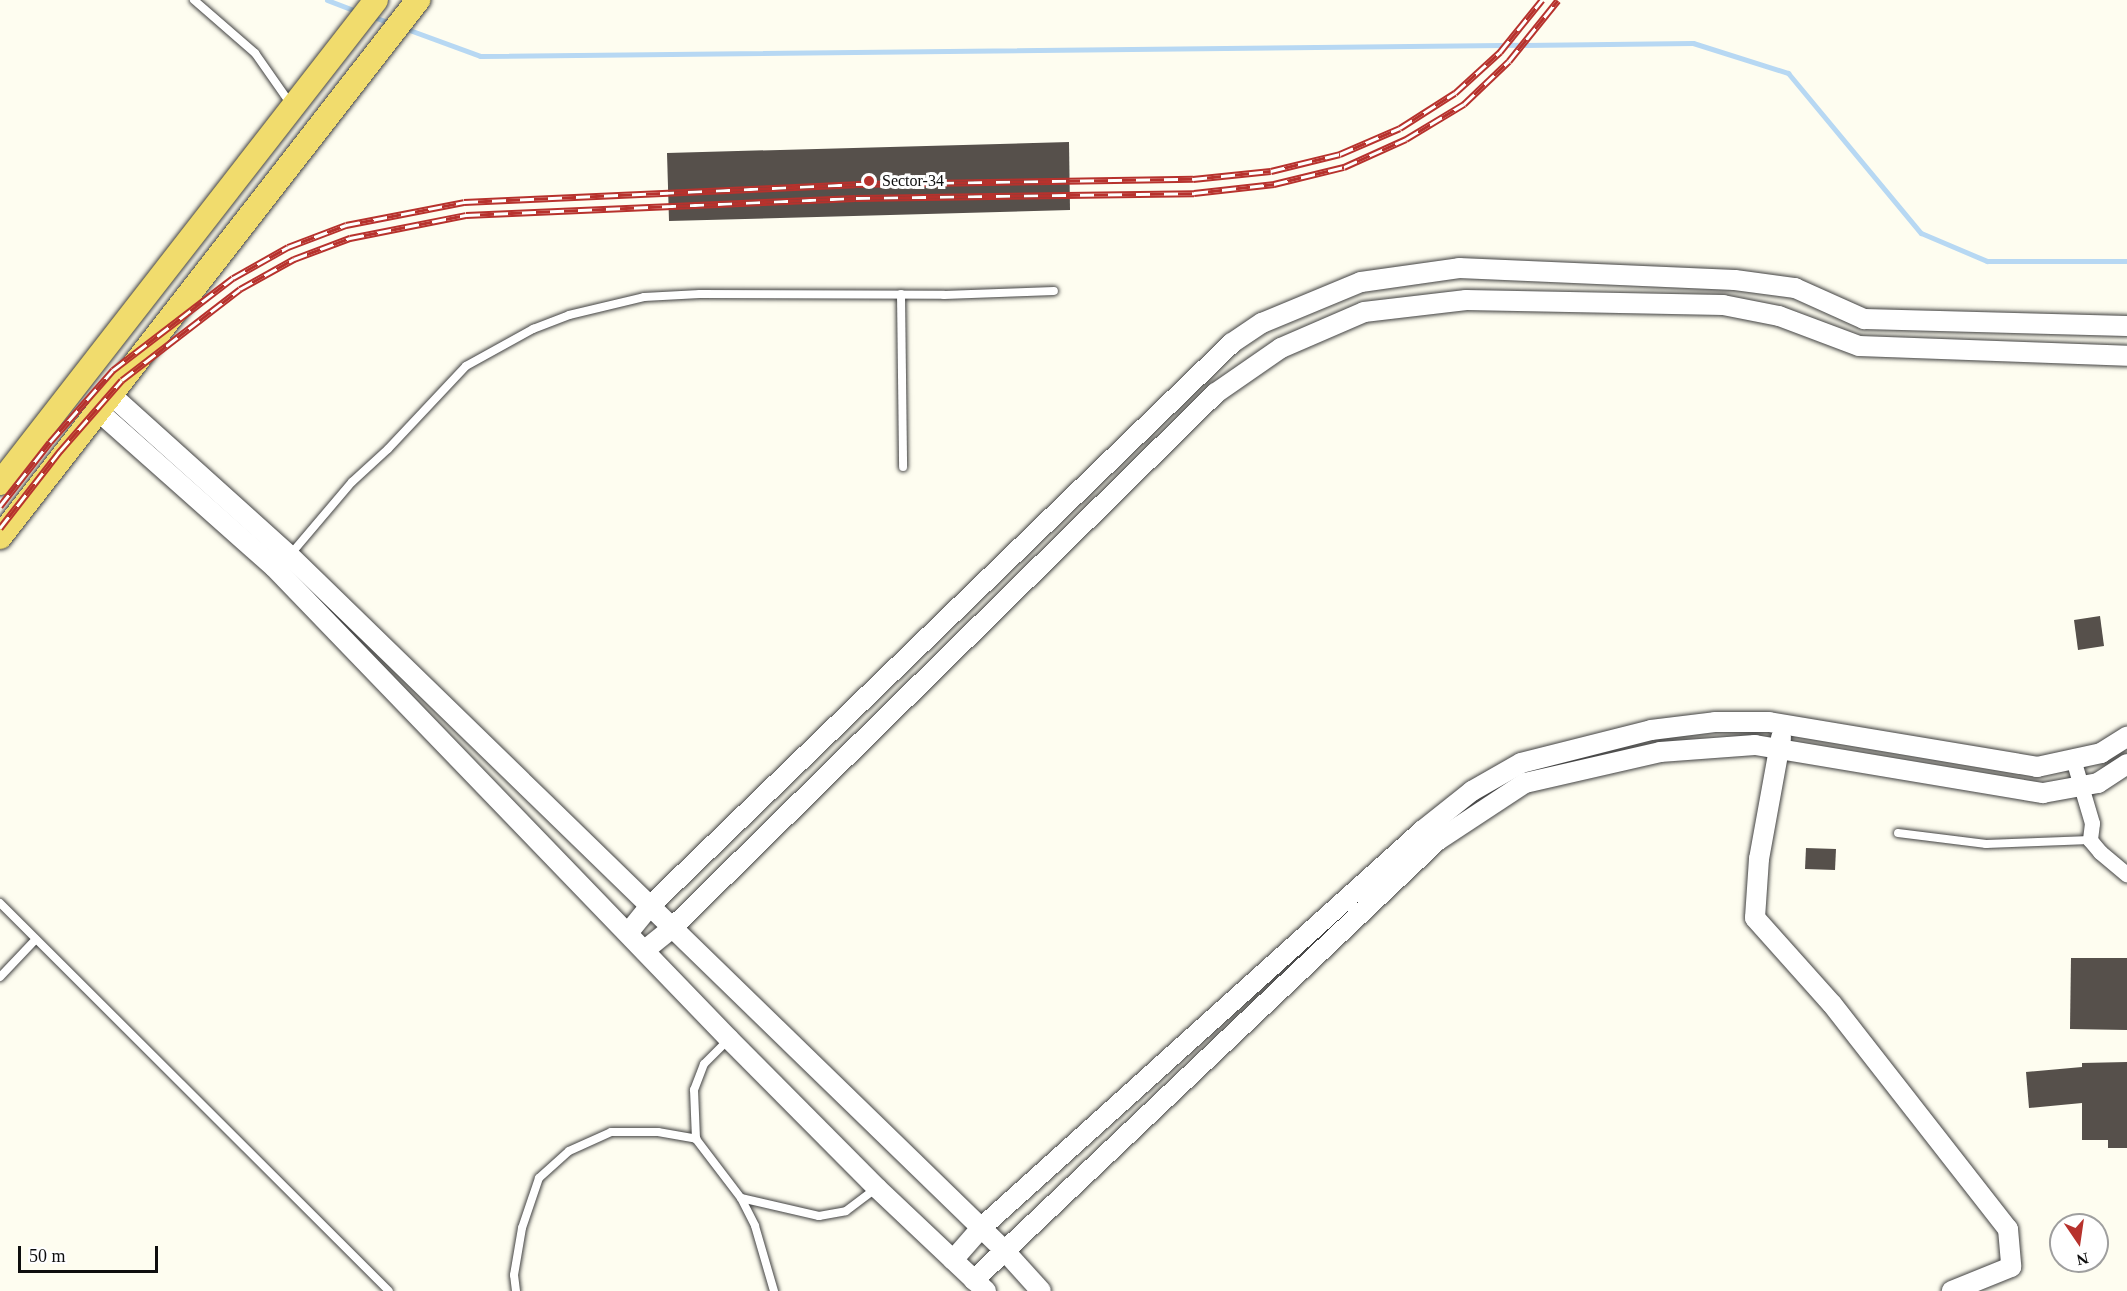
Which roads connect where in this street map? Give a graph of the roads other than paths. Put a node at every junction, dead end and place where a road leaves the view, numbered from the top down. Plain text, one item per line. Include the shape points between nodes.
1 (194, 0) edge
2 (368, 9) edge
3 (404, 17) edge
4 (293, 106) junction
5 (1053, 291) dead end
6 (900, 294) junction
7 (2127, 326) edge
8 (2127, 356) edge
9 (103, 402) junction
10 (903, 467) dead end
11 (0, 483) edge
12 (1, 535) edge
13 (282, 561) junction
14 (1785, 725) junction
15 (2127, 737) edge
16 (1778, 749) junction
17 (2073, 759) junction
18 (2127, 764) edge
19 (2080, 787) junction
20 (1898, 833) dead end
21 (2090, 840) junction
22 (2127, 875) edge
23 (0, 903) edge
24 (649, 907) junction
25 (672, 928) junction
26 (628, 933) junction
27 (36, 939) junction
28 (645, 950) junction
29 (0, 977) edge
30 (729, 1039) junction
31 (696, 1139) junction
32 (877, 1188) junction
33 (741, 1198) junction
34 (981, 1228) junction
35 (1004, 1250) junction
36 (953, 1260) junction
37 (980, 1285) edge
38 (389, 1291) edge
39 (516, 1291) edge
40 (774, 1291) edge
41 (1041, 1291) edge
42 (1952, 1291) edge

1 - 4 lane via 255,53
2 - 4 main road
3 - 9 main road
4 - 11 main road
5 - 6 lane
6 - 10 lane
6 - 13 lane via 644,297 569,315 533,329 466,366 352,482
7 - 24 street via 1864,319 1795,288 1735,280 1459,268 1361,282 1262,323 1232,343
8 - 25 street via 1859,346 1779,316 1723,305 1466,300 1364,312 1281,348 1216,393
9 - 12 main road
9 - 13 street
13 - 24 street
13 - 26 street
14 - 16 street
14 - 17 street via 2037,767
14 - 34 street via 1715,722 1651,730 1521,763 1472,791 1423,830
15 - 17 street via 2102,753
16 - 19 street via 2043,793
16 - 35 street via 1755,745 1660,752 1525,783 1484,807 1437,841
16 - 42 street via 1759,859 1755,918 1832,1004 2008,1228 2011,1267
17 - 19 street
18 - 19 street via 2098,783
19 - 21 street via 2092,823
20 - 21 lane via 1986,844
21 - 22 street
23 - 27 lane
24 - 25 street
24 - 26 street
25 - 28 street
25 - 34 street
26 - 28 street
27 - 29 lane
27 - 38 lane
28 - 30 street
30 - 31 lane via 704,1064 694,1090
30 - 32 street
31 - 33 lane
31 - 39 lane via 658,1132 611,1132 569,1151 539,1178 522,1228 514,1275
32 - 33 lane via 846,1211 819,1216
32 - 36 street
33 - 40 lane via 755,1226
34 - 35 street
34 - 36 street
35 - 37 street
35 - 41 street
36 - 37 street

